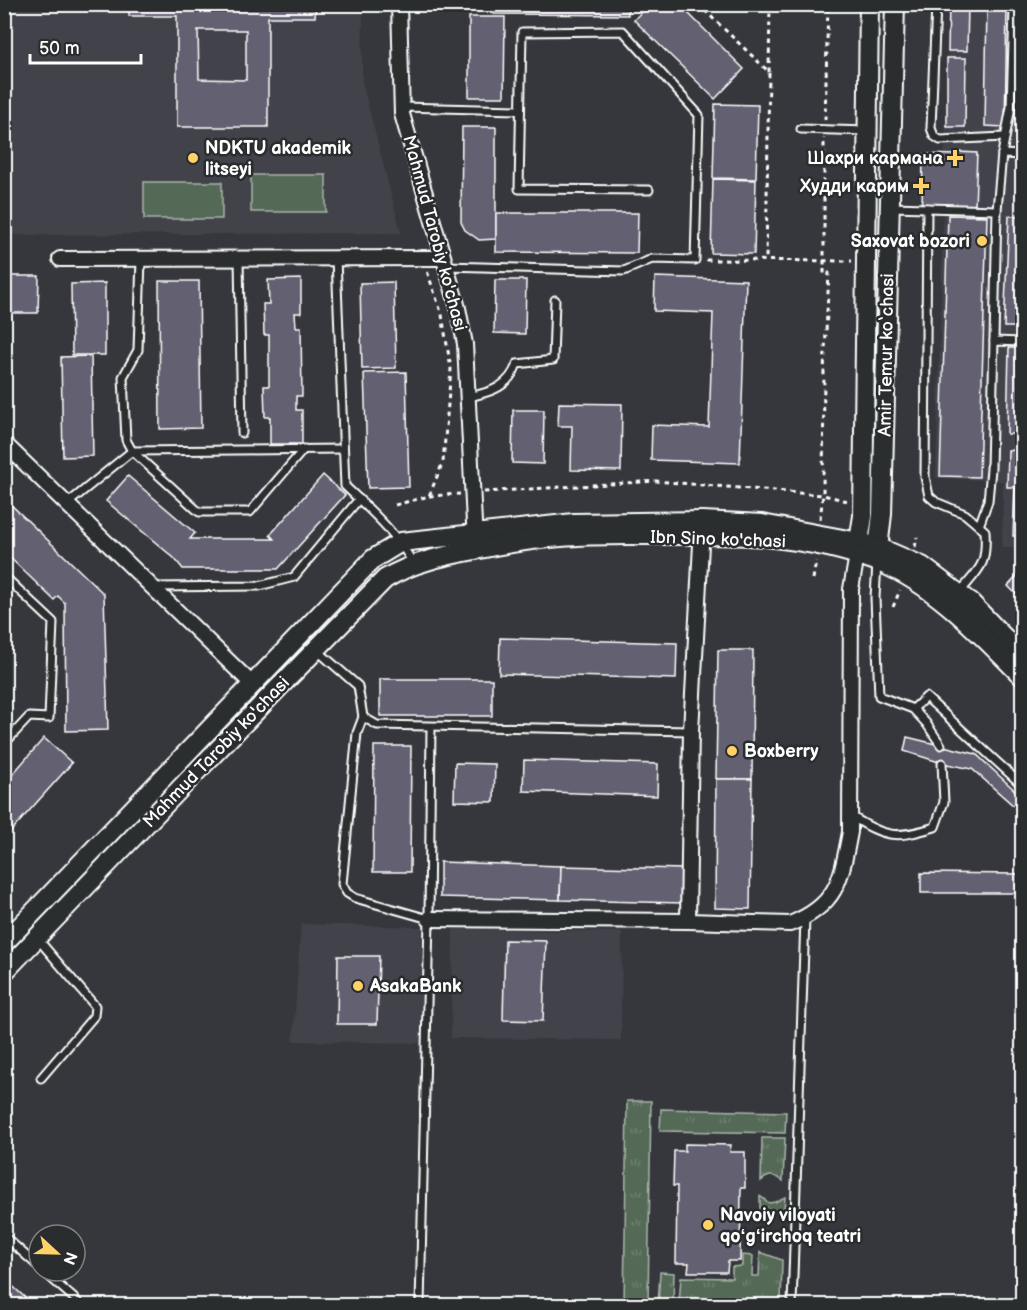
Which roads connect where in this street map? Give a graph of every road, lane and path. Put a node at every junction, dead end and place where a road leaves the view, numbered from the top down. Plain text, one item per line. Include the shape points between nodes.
1 (399, 4) edge
2 (698, 4) edge
3 (770, 4) edge
4 (828, 4) edge
5 (869, 4) edge
6 (895, 4) edge
7 (936, 4) edge
8 (1017, 4) edge
9 (768, 72) junction
10 (402, 107) junction
11 (520, 110) junction
12 (801, 129) dead end
13 (824, 130) junction
14 (867, 131) junction
15 (1005, 137) junction
16 (1002, 154) junction
17 (1023, 155) edge
18 (649, 190) dead end
19 (890, 207) junction
20 (927, 208) junction
21 (997, 210) junction
22 (239, 258) junction
23 (336, 258) junction
24 (422, 258) junction
25 (60, 259) dead end
26 (141, 259) junction
27 (766, 259) junction
28 (695, 260) junction
29 (824, 261) junction
30 (444, 262) junction
31 (866, 262) junction
32 (555, 300) dead end
33 (994, 341) junction
34 (1023, 342) edge
35 (469, 397) junction
36 (242, 433) dead end
37 (6, 448) edge
38 (344, 449) junction
39 (304, 450) junction
40 (132, 451) junction
41 (472, 493) junction
42 (823, 495) junction
43 (429, 496) junction
44 (359, 499) junction
45 (67, 504) junction
46 (863, 504) junction
47 (396, 505) dead end
48 (979, 526) junction
49 (702, 528) junction
50 (475, 541) junction
51 (401, 542) junction
52 (858, 548) junction
53 (878, 555) junction
54 (414, 564) junction
55 (4, 576) edge
56 (153, 587) junction
57 (958, 594) junction
58 (316, 649) junction
59 (1023, 656) edge
60 (1023, 676) edge
61 (253, 685) junction
62 (913, 710) junction
63 (363, 717) junction
64 (431, 727) junction
65 (691, 731) junction
66 (4, 744) edge
67 (941, 745) dead end
68 (942, 763) dead end
69 (1023, 785) edge
70 (851, 816) junction
71 (805, 918) junction
72 (429, 919) junction
73 (687, 921) junction
74 (7, 935) edge
75 (37, 938) junction
76 (4, 972) edge
77 (40, 1078) dead end
78 (4, 1236) edge
79 (27, 1256) edge
80 (57, 1283) edge
81 (77, 1301) dead end
82 (420, 1305) edge
83 (792, 1305) edge

1 - 10 street, Mahmud Tarobiy ko'chasi
2 - 9 path
3 - 9 path
4 - 13 path
5 - 14 main road, Amir Temur ko‘chasi
6 - 19 main road, Amir Temur ko‘chasi
7 - 15 lane via 931,129 934,136 940,140
8 - 15 lane via 1011,107
9 - 27 path
10 - 11 lane
10 - 30 street, Mahmud Tarobiy ko'chasi
11 - 18 lane via 519,189
11 - 28 lane via 522,32 623,31 699,115
12 - 13 lane
13 - 14 lane
13 - 29 path
14 - 31 main road, Amir Temur ko‘chasi
15 - 16 lane
16 - 17 lane
16 - 21 lane
19 - 20 lane
19 - 53 main road, Amir Temur ko‘chasi
20 - 21 lane
20 - 48 lane via 925,477 929,496 965,514
21 - 33 lane
22 - 23 street
22 - 26 street
22 - 36 lane
23 - 24 street
23 - 38 lane
24 - 30 street
24 - 43 path via 442,315 451,369 442,462
25 - 26 street
26 - 40 lane via 138,350 123,377 126,440
27 - 28 path
27 - 29 path
28 - 30 lane via 652,259 624,270
29 - 31 path
29 - 42 path via 824,274 829,273
30 - 35 street, Mahmud Tarobiy ko'chasi via 465,344
31 - 46 main road, Amir Temur ko‘chasi
32 - 35 lane via 553,360 517,364 513,376 496,390
33 - 34 lane
33 - 48 lane via 991,469 988,501
35 - 41 street, Mahmud Tarobiy ko'chasi
37 - 45 street, Mahmud Tarobiy ko'chasi
38 - 39 lane
38 - 44 lane via 345,486
39 - 40 lane
39 - 40 lane via 250,512 199,512
40 - 45 lane
41 - 42 path via 656,482
41 - 43 path
41 - 50 street, Mahmud Tarobiy ko'chasi
42 - 46 path
43 - 47 path
44 - 51 lane
44 - 56 lane via 294,577 258,586
45 - 56 street, Mahmud Tarobiy ko'chasi
46 - 52 main road, Amir Temur ko‘chasi
48 - 57 lane via 985,531 987,551 983,564
49 - 50 main road, Mahmud Tarobiy ko'chasi via 574,523
49 - 52 main road, Mahmud Tarobiy ko'chasi via 762,524
49 - 65 street
50 - 51 main road, Mahmud Tarobiy ko'chasi
50 - 54 main road, Mahmud Tarobiy ko'chasi
51 - 54 lane
51 - 61 main road, Mahmud Tarobiy ko'chasi via 373,559
52 - 53 main road, Mahmud Tarobiy ko'chasi
52 - 70 street via 851,589
53 - 57 main road, Mahmud Tarobiy ko'chasi via 922,566
53 - 60 main road via 969,623
53 - 62 lane via 875,598 879,696
54 - 58 main road, Mahmud Tarobiy ko'chasi via 385,579
55 - 66 lane via 53,622 49,718 29,717
56 - 61 street, Mahmud Tarobiy ko'chasi
57 - 59 main road, Mahmud Tarobiy ko'chasi
58 - 63 lane via 358,687
58 - 75 main road, Mahmud Tarobiy ko'chasi
61 - 74 main road, Mahmud Tarobiy ko'chasi
62 - 67 lane
62 - 69 lane via 926,697
63 - 64 lane via 377,725
63 - 72 lane via 357,733 342,884 346,893 355,898
64 - 65 lane
64 - 72 lane
65 - 73 street
68 - 70 lane via 944,802 935,827 905,836 875,831
70 - 71 street via 843,870 830,898
71 - 73 street via 790,924
71 - 83 lane
72 - 73 street
72 - 82 lane
75 - 76 main road, Mahmud Tarobiy ko'chasi
75 - 77 lane via 95,1006 94,1016
78 - 79 lane
80 - 81 lane

